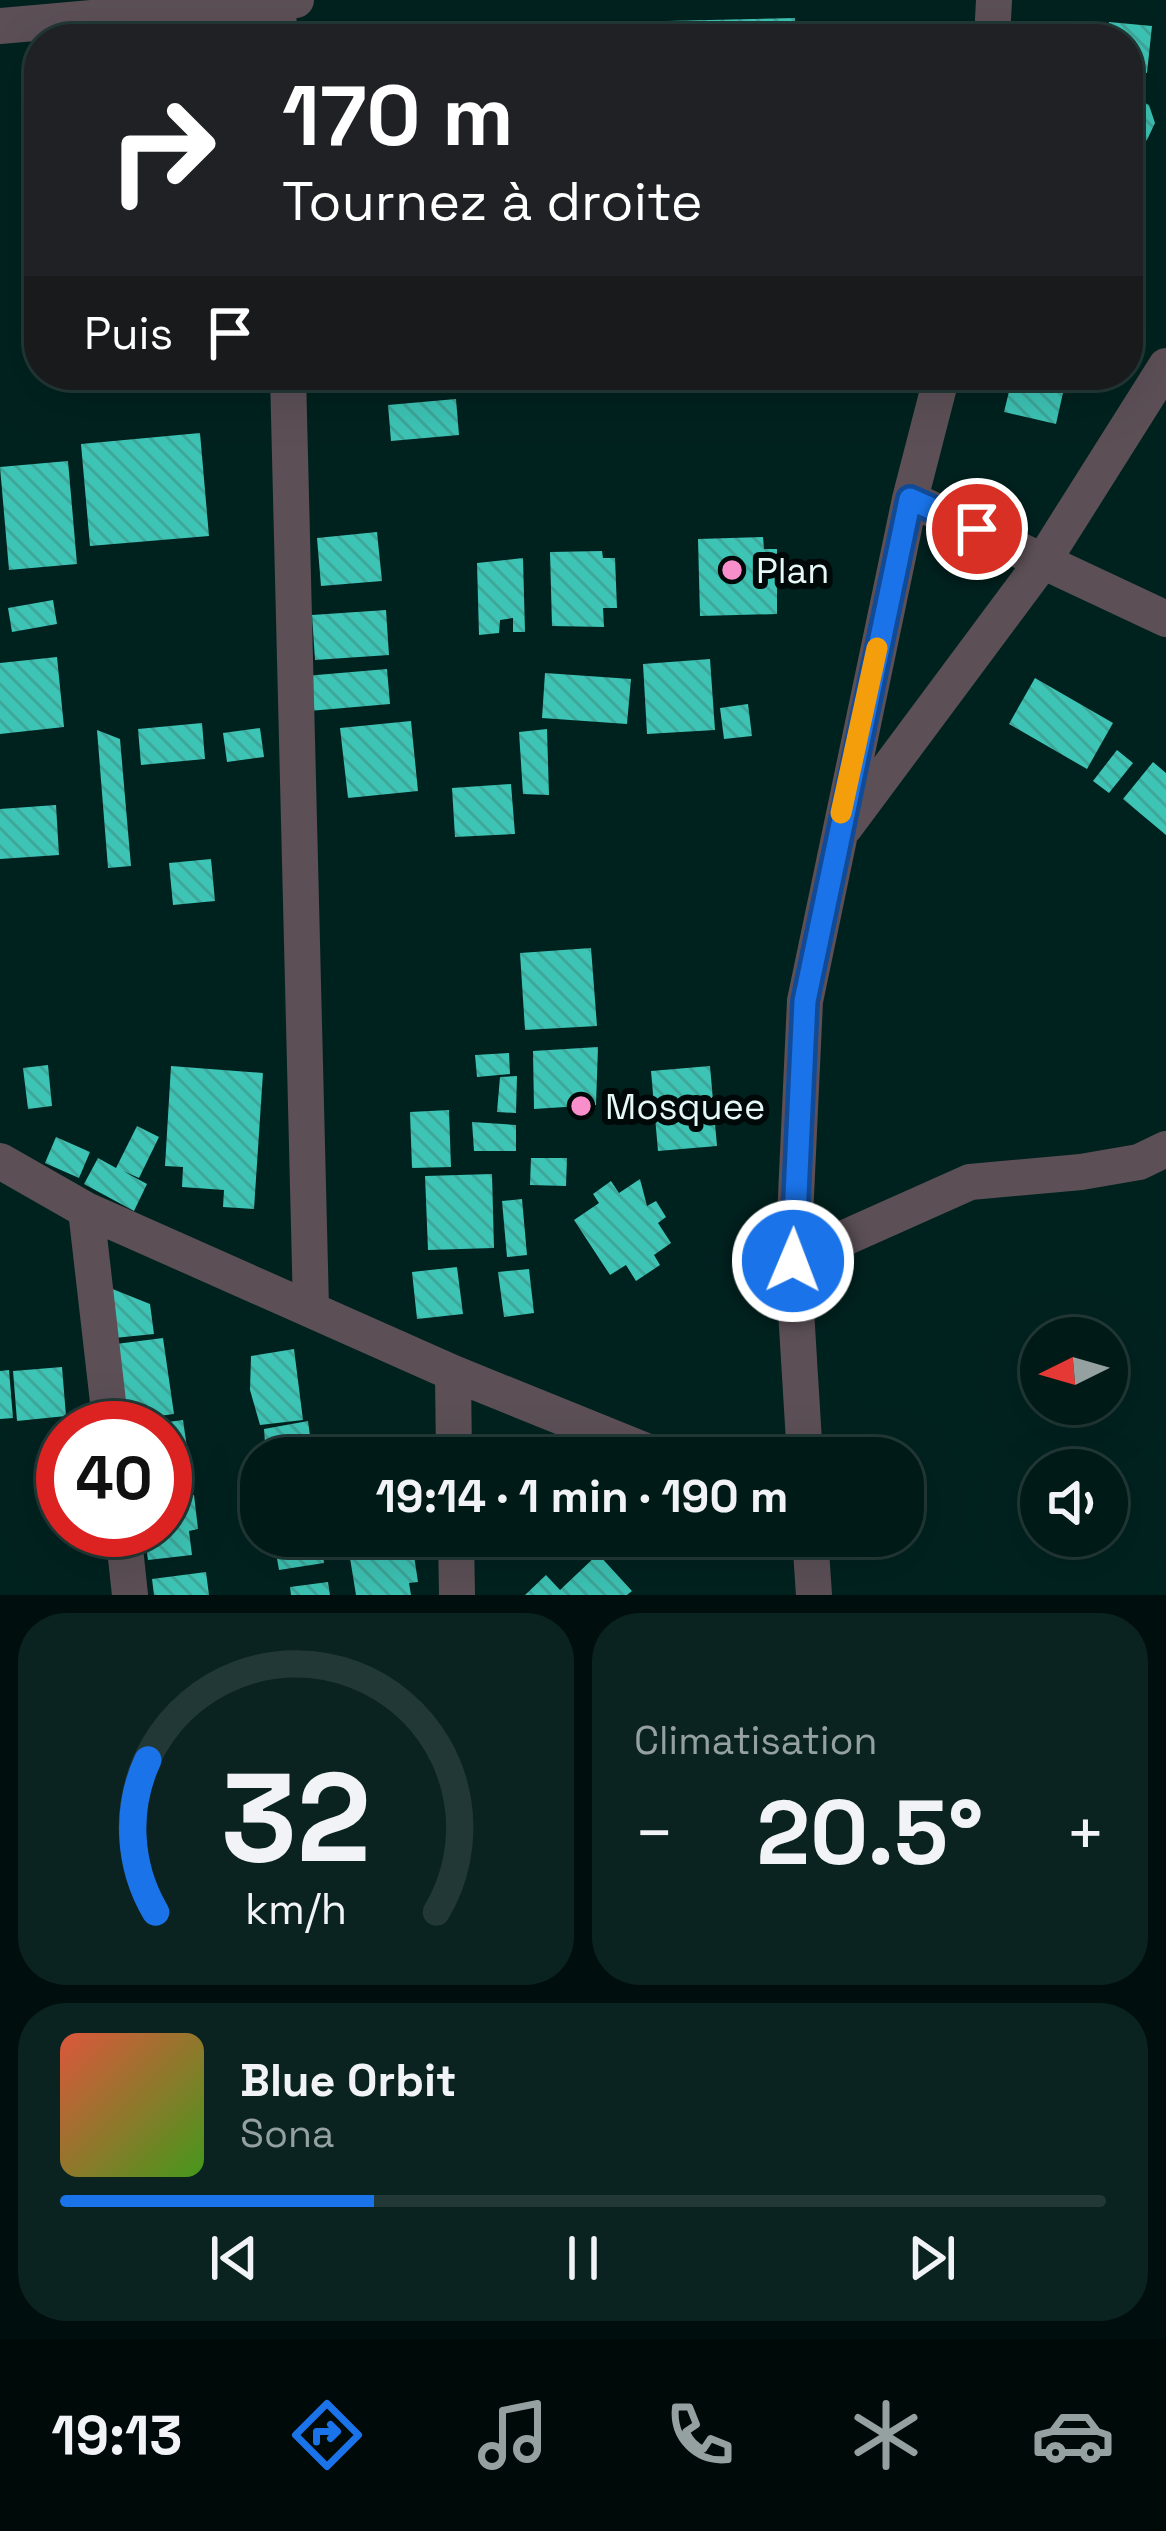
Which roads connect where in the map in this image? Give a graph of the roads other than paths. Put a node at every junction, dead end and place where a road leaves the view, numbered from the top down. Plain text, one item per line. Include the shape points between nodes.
1 (296, 0) edge
2 (278, 1) edge
3 (0, 26) edge
4 (1166, 366) edge
5 (288, 390) edge
6 (938, 390) edge
7 (910, 499) junction
8 (1045, 558) junction
9 (1166, 619) edge
10 (836, 839) junction
11 (1166, 1149) edge
12 (0, 1161) edge
13 (86, 1210) junction
14 (793, 1261) junction
15 (311, 1308) junction
16 (453, 1372) junction
17 (108, 1401) edge
18 (454, 1437) edge
19 (612, 1437) edge
20 (804, 1437) edge
21 (125, 1557) edge
22 (456, 1557) edge
23 (811, 1557) edge
24 (130, 1595) edge
25 (457, 1595) edge
26 (814, 1595) edge

1 - 2 street
2 - 3 street
4 - 8 street
5 - 15 street
6 - 7 street
7 - 8 street
7 - 10 street
8 - 9 street
8 - 10 street
10 - 14 street via 805,1001
11 - 14 street via 1096,1170 970,1182
12 - 13 street
13 - 15 street
13 - 17 street
14 - 20 street
15 - 16 street
16 - 18 street
16 - 19 street
21 - 24 street
22 - 25 street
23 - 26 street

